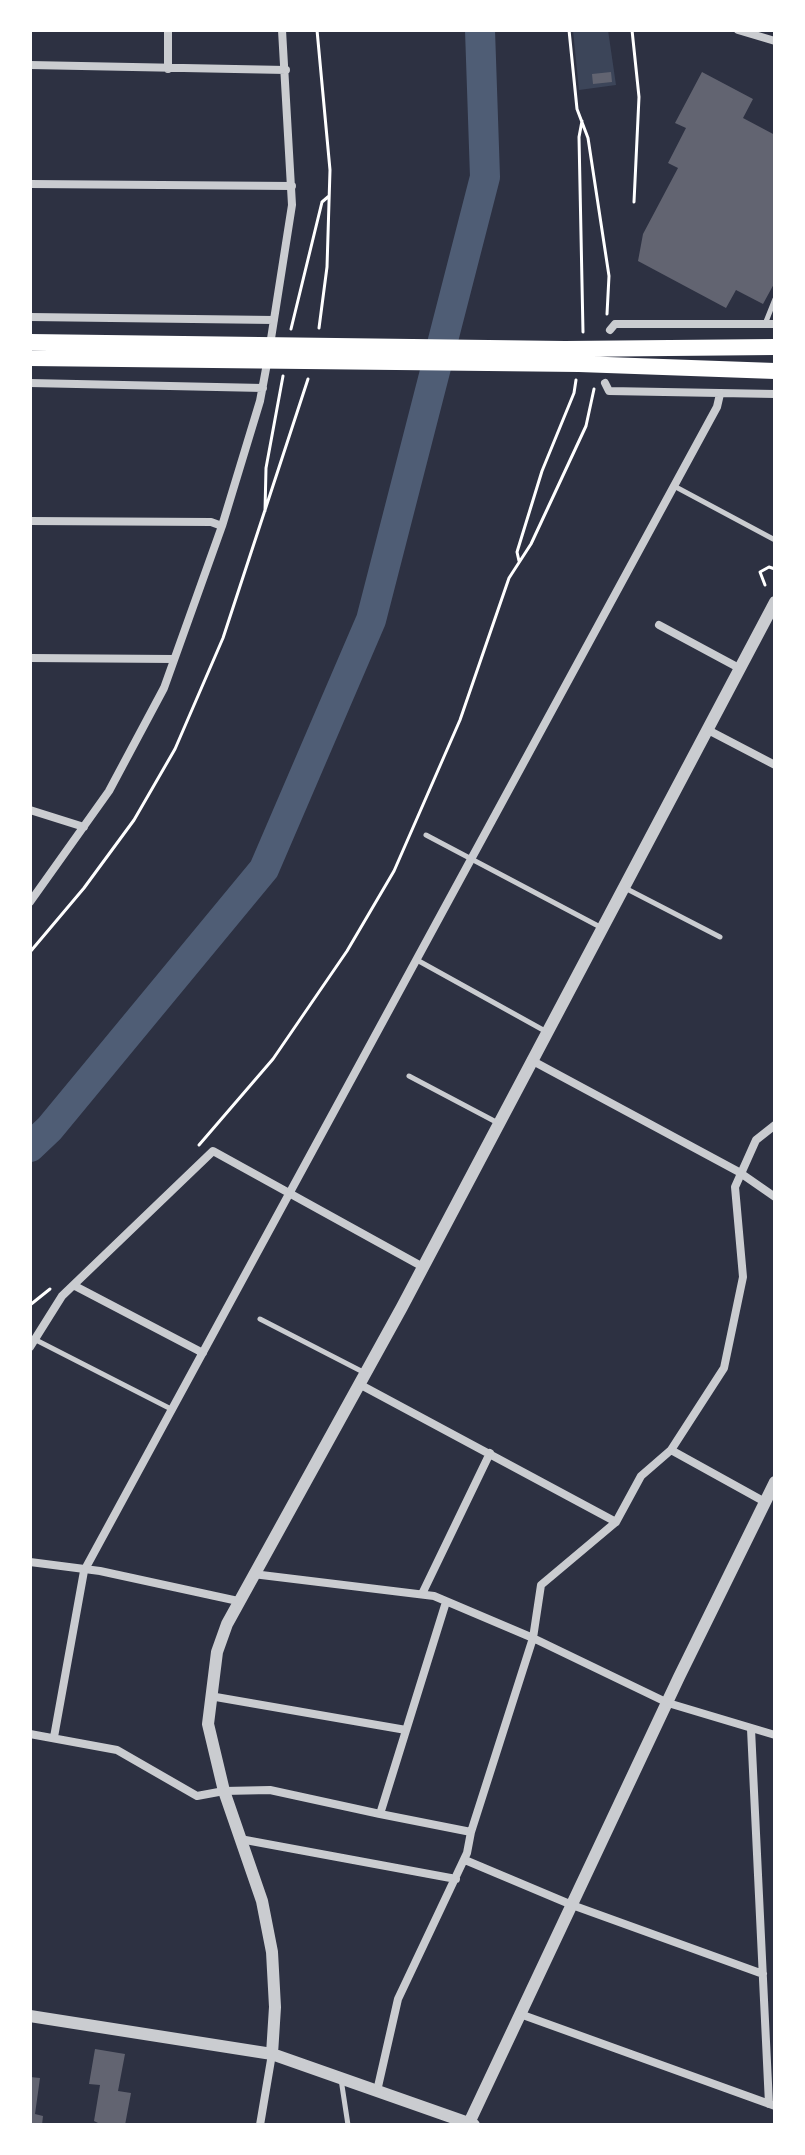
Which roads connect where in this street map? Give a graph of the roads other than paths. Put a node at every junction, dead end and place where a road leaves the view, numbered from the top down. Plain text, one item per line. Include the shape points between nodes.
1 (168, 30) edge
2 (282, 30) edge
3 (738, 30) edge
4 (759, 33) edge
5 (775, 41) edge
6 (30, 65) edge
7 (168, 69) junction
8 (286, 70) junction
9 (30, 184) edge
10 (292, 186) junction
11 (775, 299) edge
12 (30, 317) edge
13 (274, 320) junction
14 (770, 324) edge
15 (610, 330) dead end
16 (30, 342) edge
17 (775, 347) edge
18 (564, 356) junction
19 (30, 358) edge
20 (775, 371) edge
21 (30, 383) edge
22 (605, 383) dead end
23 (263, 388) junction
24 (720, 394) junction
25 (775, 394) edge
26 (674, 486) junction
27 (30, 521) edge
28 (222, 526) junction
29 (775, 540) edge
30 (775, 602) edge
31 (659, 625) dead end
32 (30, 658) edge
33 (174, 659) junction
34 (739, 668) junction
35 (708, 730) junction
36 (775, 765) edge
37 (30, 810) edge
38 (84, 827) junction
39 (426, 835) dead end
40 (471, 859) junction
41 (624, 887) junction
42 (30, 902) edge
43 (602, 928) junction
44 (720, 937) dead end
45 (417, 960) junction
46 (547, 1031) junction
47 (531, 1060) junction
48 (409, 1076) dead end
49 (498, 1123) junction
50 (775, 1125) edge
51 (739, 1172) junction
52 (289, 1193) junction
53 (775, 1197) edge
54 (423, 1267) junction
55 (75, 1286) junction
56 (260, 1319) dead end
57 (32, 1343) edge
58 (203, 1353) junction
59 (362, 1378) junction
60 (173, 1411) junction
61 (671, 1450) junction
62 (490, 1453) junction
63 (775, 1482) edge
64 (765, 1502) junction
65 (616, 1522) junction
66 (30, 1562) edge
67 (84, 1571) junction
68 (253, 1574) junction
69 (422, 1594) junction
70 (238, 1601) junction
71 (446, 1602) junction
72 (533, 1638) junction
73 (209, 1696) junction
74 (668, 1703) junction
75 (751, 1729) junction
76 (406, 1730) junction
77 (30, 1734) edge
78 (775, 1735) edge
79 (54, 1737) junction
80 (224, 1791) junction
81 (380, 1814) junction
82 (471, 1832) junction
83 (240, 1839) junction
84 (465, 1860) junction
85 (456, 1879) junction
86 (572, 1905) junction
87 (763, 1974) junction
88 (520, 2014) junction
89 (30, 2016) edge
90 (272, 2054) junction
91 (341, 2079) junction
92 (377, 2091) junction
93 (772, 2105) edge
94 (472, 2124) edge
95 (260, 2125) edge
96 (348, 2125) edge

1 - 7 street
2 - 8 street
3 - 4 street
4 - 5 street
6 - 7 street
7 - 8 street
8 - 10 street
9 - 10 street
10 - 13 street
11 - 14 lane
12 - 13 street
13 - 23 street
14 - 15 street via 615,324
16 - 18 highway
17 - 18 highway
18 - 19 highway
18 - 20 highway
21 - 23 street
22 - 24 street via 609,391
23 - 28 street
24 - 25 street
24 - 26 street
26 - 29 lane
26 - 40 street
27 - 28 street
28 - 33 street
30 - 34 street
31 - 34 street
32 - 33 street
33 - 38 street via 129,757
34 - 35 street
35 - 36 street
35 - 41 street
37 - 38 street
38 - 42 street
39 - 40 lane
40 - 43 lane
40 - 45 street
41 - 43 street
41 - 44 lane
43 - 46 street
45 - 46 lane
45 - 52 street
46 - 47 street
47 - 49 street
47 - 51 street
48 - 49 lane
49 - 54 street
50 - 51 street via 756,1140
51 - 53 street
51 - 61 street via 735,1187 743,1277 724,1368
52 - 54 street
52 - 55 street via 213,1151
52 - 58 street
54 - 59 street
55 - 57 street via 62,1296
55 - 58 street
56 - 59 lane
57 - 60 lane
58 - 60 street
59 - 62 street
59 - 68 street
60 - 67 street
61 - 64 street
61 - 65 street via 641,1476
62 - 65 street
62 - 69 street
63 - 64 street
64 - 74 street
65 - 72 street via 541,1585
66 - 67 street
67 - 70 street
67 - 79 street
68 - 69 street
68 - 70 street
69 - 71 street
70 - 73 street via 217,1652
71 - 72 street
71 - 76 street
72 - 74 street
72 - 82 street
73 - 76 street
73 - 80 street via 208,1724
74 - 75 street
74 - 86 street
75 - 78 street
75 - 87 street
76 - 81 street
77 - 79 street
79 - 80 street via 117,1750 197,1796
80 - 81 street via 270,1790
80 - 83 street
81 - 82 street
82 - 84 street
83 - 85 street
83 - 90 street via 262,1901 272,1952
84 - 85 street
84 - 86 street
85 - 92 street via 398,1999
86 - 87 street
86 - 88 street
87 - 93 street
88 - 93 street
88 - 94 street
89 - 90 street
90 - 91 street
90 - 95 street
91 - 92 street
91 - 96 lane
92 - 94 street

